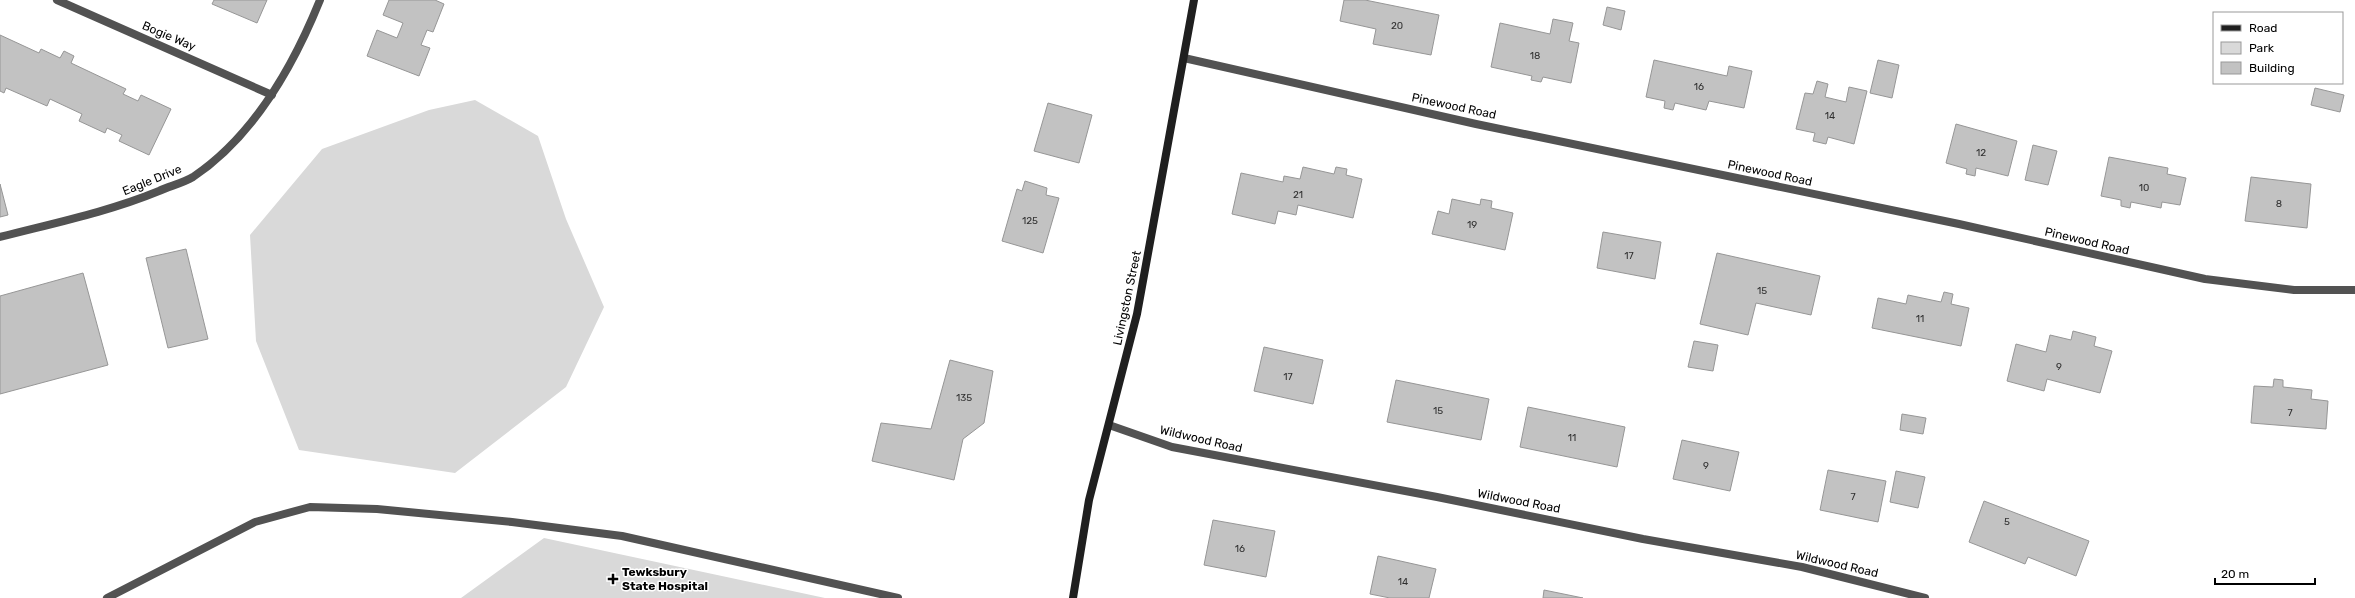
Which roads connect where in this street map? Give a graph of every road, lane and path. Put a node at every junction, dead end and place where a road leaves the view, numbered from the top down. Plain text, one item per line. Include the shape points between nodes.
1 (57, 0) edge
2 (320, 0) edge
3 (1194, 0) edge
4 (1184, 58) junction
5 (272, 95) junction
6 (0, 237) edge
7 (2355, 290) edge
8 (1109, 425) junction
9 (107, 598) edge
10 (898, 598) edge
11 (1073, 598) edge
12 (1925, 598) edge

1 - 5 street, Bogie Way
2 - 5 street, Eagle Drive via 291,64
3 - 4 street, Livingston Street
4 - 7 street, Pinewood Road via 1484,125 1959,224 2198,278 2294,290
4 - 8 street, Livingston Street via 1138,314
5 - 6 street, Eagle Drive via 234,142 192,177 123,206
8 - 11 street, Livingston Street via 1089,500
8 - 12 street, Wildwood Road via 1172,447 1437,497 1643,540 1802,567
9 - 10 street via 255,522 310,508 377,509 622,536

